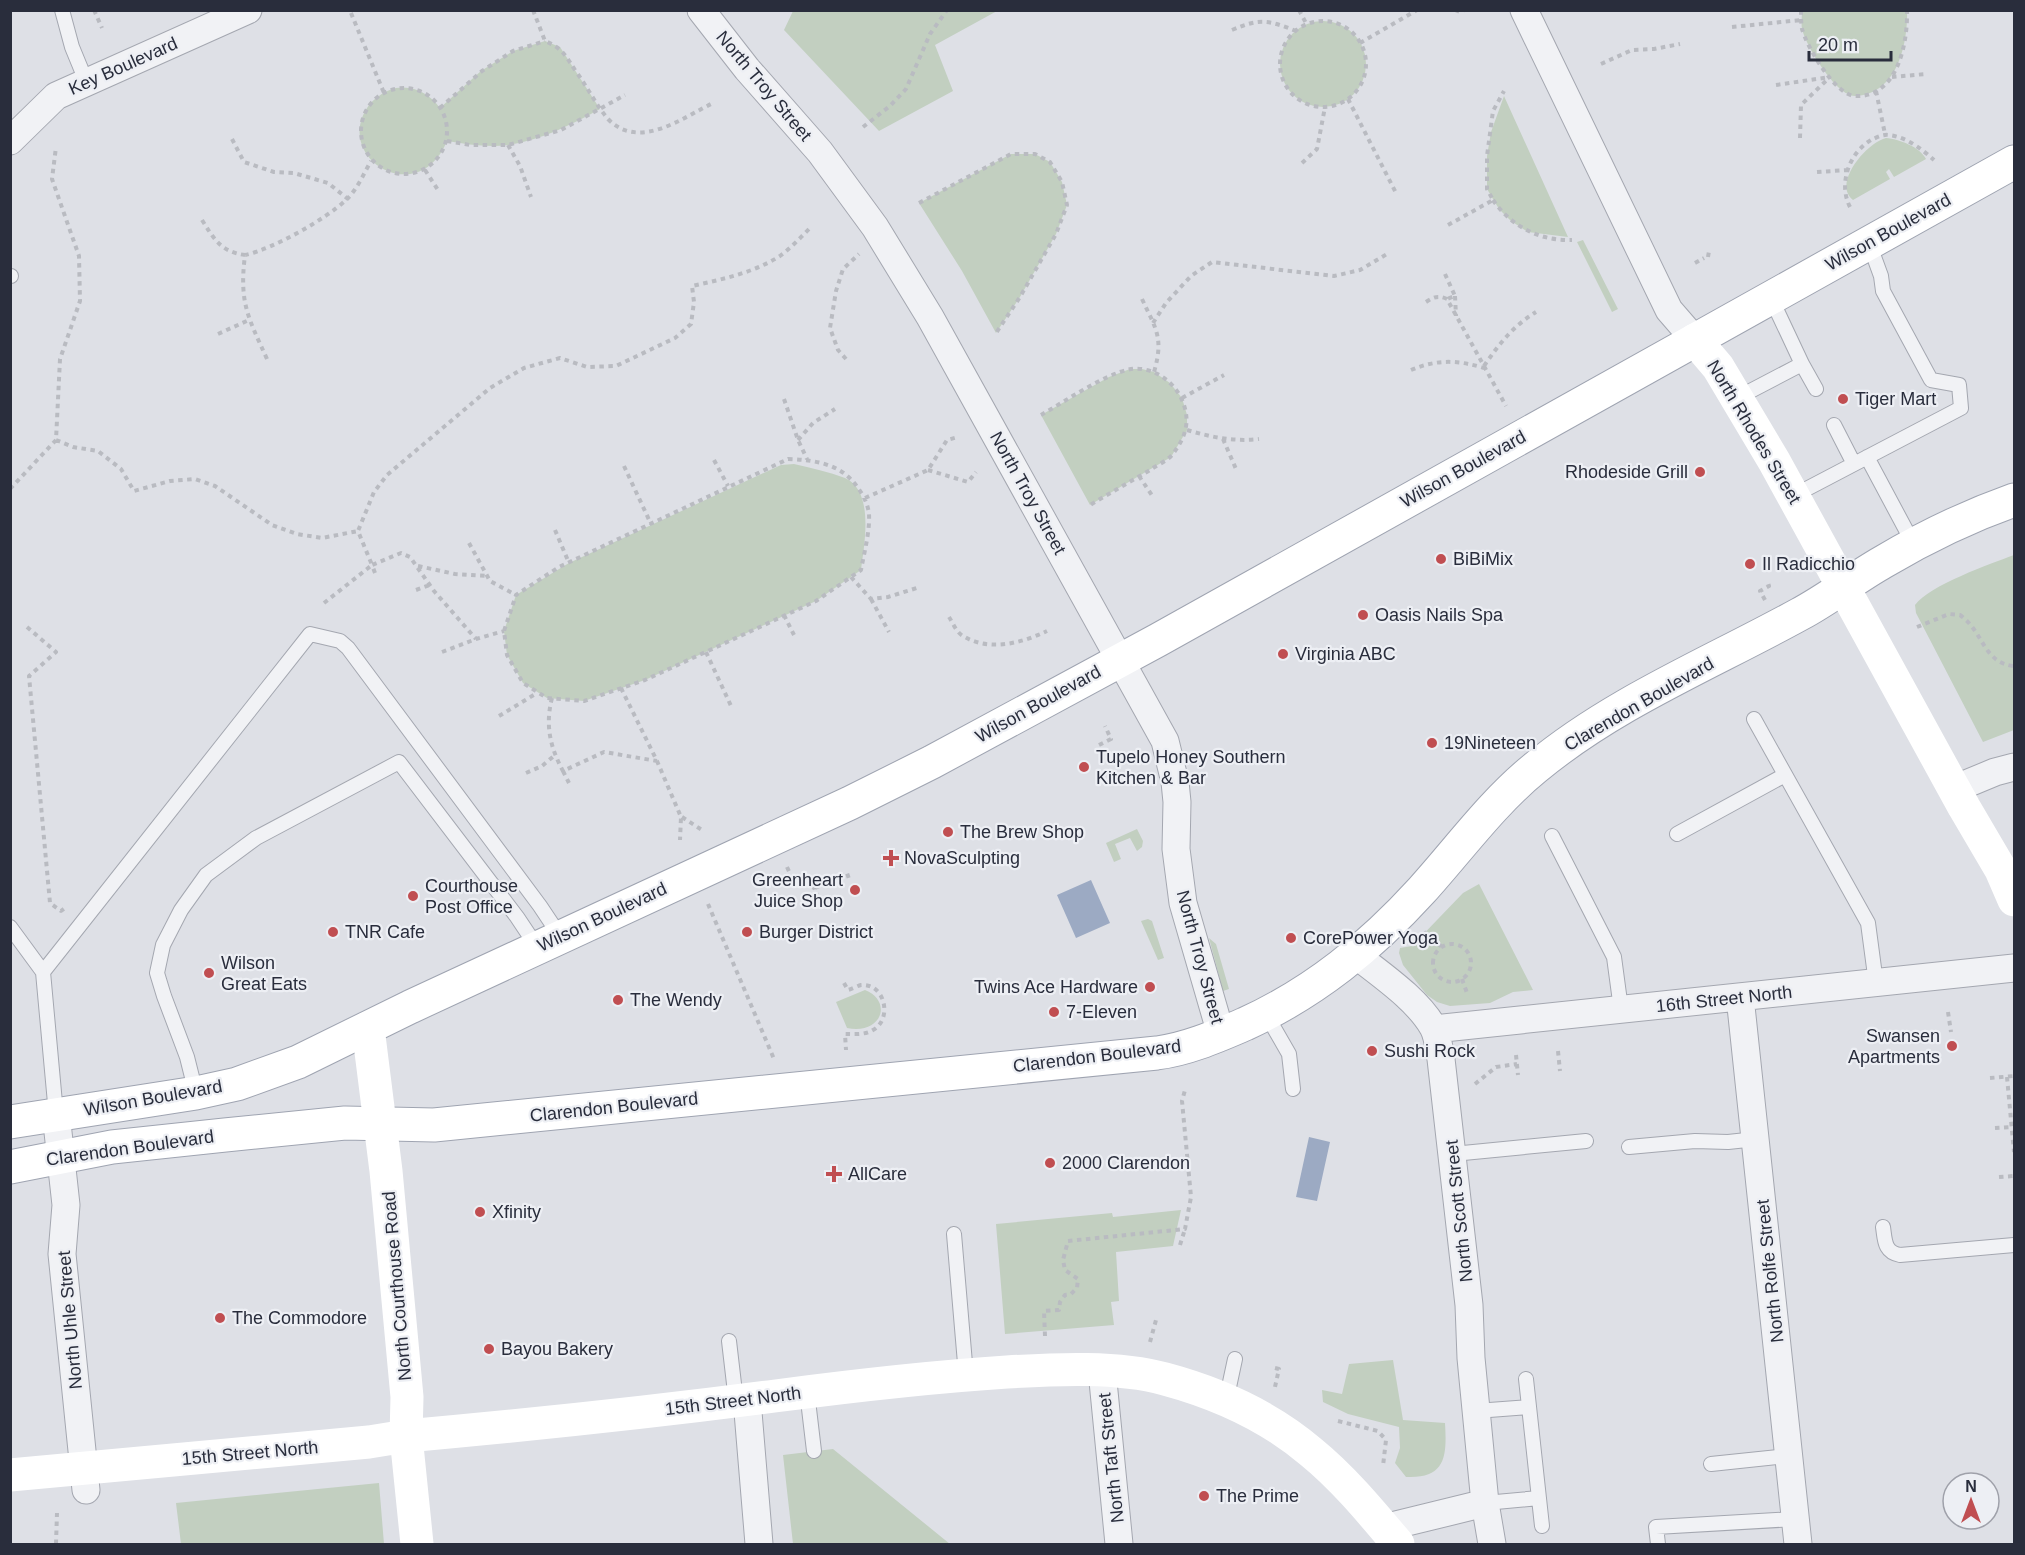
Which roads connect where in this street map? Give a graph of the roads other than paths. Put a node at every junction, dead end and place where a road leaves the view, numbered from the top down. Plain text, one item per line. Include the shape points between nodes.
1 (62, 10) edge
2 (248, 10) edge
3 (702, 10) edge
4 (1524, 10) edge
5 (86, 81) junction
6 (10, 141) edge
7 (2014, 162) edge
8 (1869, 243) junction
9 (1771, 297) junction
10 (1695, 340) junction
11 (1802, 364) junction
12 (1816, 389) dead end
13 (1737, 398) junction
14 (1834, 425) dead end
15 (1867, 457) junction
16 (1854, 464) junction
17 (1793, 496) junction
18 (2014, 500) edge
19 (1914, 545) junction
20 (1844, 586) junction
21 (1120, 660) junction
22 (1754, 719) dead end
23 (2014, 767) edge
24 (1785, 775) junction
25 (1954, 789) junction
26 (1677, 834) dead end
27 (1552, 836) dead end
28 (2014, 900) edge
29 (10, 927) edge
30 (548, 942) junction
31 (1356, 955) junction
32 (2014, 968) edge
33 (43, 972) junction
34 (1876, 983) junction
35 (1740, 997) junction
36 (1621, 1009) junction
37 (1266, 1014) junction
38 (368, 1028) junction
39 (1434, 1029) junction
40 (1221, 1034) junction
41 (1293, 1089) dead end
42 (196, 1093) junction
43 (56, 1114) junction
44 (10, 1122) edge
45 (381, 1125) junction
46 (1756, 1139) junction
47 (1586, 1141) dead end
48 (1629, 1147) dead end
49 (1454, 1154) junction
50 (61, 1156) junction
51 (10, 1167) edge
52 (1883, 1227) dead end
53 (954, 1234) dead end
54 (2014, 1245) edge
55 (729, 1341) dead end
56 (1235, 1359) dead end
57 (1102, 1371) junction
58 (966, 1375) junction
59 (1526, 1379) dead end
60 (807, 1392) junction
61 (742, 1400) junction
62 (1226, 1402) junction
63 (1529, 1407) junction
64 (1476, 1411) junction
65 (406, 1436) junction
66 (814, 1451) dead end
67 (1788, 1456) junction
68 (1711, 1464) dead end
69 (10, 1475) edge
70 (85, 1479) junction
71 (1539, 1498) junction
72 (1485, 1503) junction
73 (1542, 1526) dead end
74 (1797, 1532) edge
75 (1390, 1536) edge
76 (417, 1545) edge
77 (759, 1545) edge
78 (1119, 1545) edge
79 (1492, 1545) edge
80 (1658, 1545) edge

1 - 5 lane
2 - 5 street, Key Boulevard
3 - 21 street, North Troy Street via 747,69 820,152 880,235 930,317
4 - 10 street, North Rhodes Street via 1669,310
5 - 6 street, Key Boulevard via 56,96
7 - 8 main road, Wilson Boulevard
8 - 9 main road, Wilson Boulevard
8 - 15 lane via 1883,291 1931,380 1959,385 1961,408
9 - 10 main road, Wilson Boulevard
9 - 11 lane
10 - 13 main road, North Rhodes Street
10 - 21 main road, Wilson Boulevard
11 - 12 lane
11 - 13 lane
13 - 17 main road, North Rhodes Street
14 - 16 lane
15 - 16 lane
15 - 19 lane
16 - 17 lane
17 - 20 main road, North Rhodes Street
18 - 19 main road, Clarendon Boulevard
19 - 20 main road, Clarendon Boulevard
20 - 25 main road, North Rhodes Street
20 - 31 main road, Clarendon Boulevard via 1804,612 1620,711 1535,768 1390,924
21 - 30 main road, Wilson Boulevard via 850,803
21 - 40 street, North Troy Street via 1166,741 1172,760 1183,903
22 - 24 lane
23 - 25 street
24 - 26 lane
24 - 34 lane via 1868,922
25 - 28 main road, North Rhodes Street
27 - 36 lane via 1614,957
29 - 33 lane
30 - 33 lane via 533,896 348,648 340,641 310,634
30 - 38 main road, Wilson Boulevard
30 - 42 lane via 517,917 399,762 256,838 206,875 181,910 163,945 157,973
31 - 37 main road, Clarendon Boulevard via 1318,984
31 - 39 street, North Scott Street via 1404,994
32 - 34 street, 16th Street North
33 - 43 lane
34 - 35 street, 16th Street North
35 - 36 street, 16th Street North
35 - 46 street, North Rolfe Street
36 - 39 street, 16th Street North
37 - 40 main road, Clarendon Boulevard
37 - 41 lane via 1289,1054
38 - 42 main road, Wilson Boulevard via 266,1075
38 - 45 main road, North Courthouse Road
39 - 49 street, North Scott Street
40 - 45 main road, Clarendon Boulevard via 1157,1053 434,1125
42 - 43 main road, Wilson Boulevard
43 - 44 main road, Wilson Boulevard
43 - 50 street, North Uhle Street
45 - 50 main road, Clarendon Boulevard via 345,1123 225,1134
45 - 65 main road, North Courthouse Road via 407,1397
46 - 48 lane
46 - 67 street, North Rolfe Street
47 - 49 lane
49 - 64 street, North Scott Street
50 - 51 main road, Clarendon Boulevard
50 - 70 street, North Uhle Street via 66,1205 62,1254
52 - 54 lane via 1885,1245 1900,1255
53 - 58 lane
55 - 61 lane
56 - 62 lane
57 - 58 main road, 15th Street North via 1052,1369
57 - 62 main road, 15th Street North via 1165,1379
57 - 78 street, North Taft Street
58 - 60 main road, 15th Street North
59 - 63 lane
60 - 61 main road, 15th Street North
60 - 66 lane
61 - 65 main road, 15th Street North
61 - 77 street
62 - 75 main road, 15th Street North via 1274,1425 1313,1453
63 - 64 lane
63 - 71 lane
64 - 72 street, North Scott Street
65 - 70 main road, 15th Street North
65 - 76 main road, North Courthouse Road
67 - 68 lane
67 - 74 street, North Rolfe Street
69 - 70 main road, 15th Street North
71 - 72 lane
71 - 73 lane
72 - 75 street
72 - 79 street, North Scott Street
74 - 80 lane via 1656,1527

